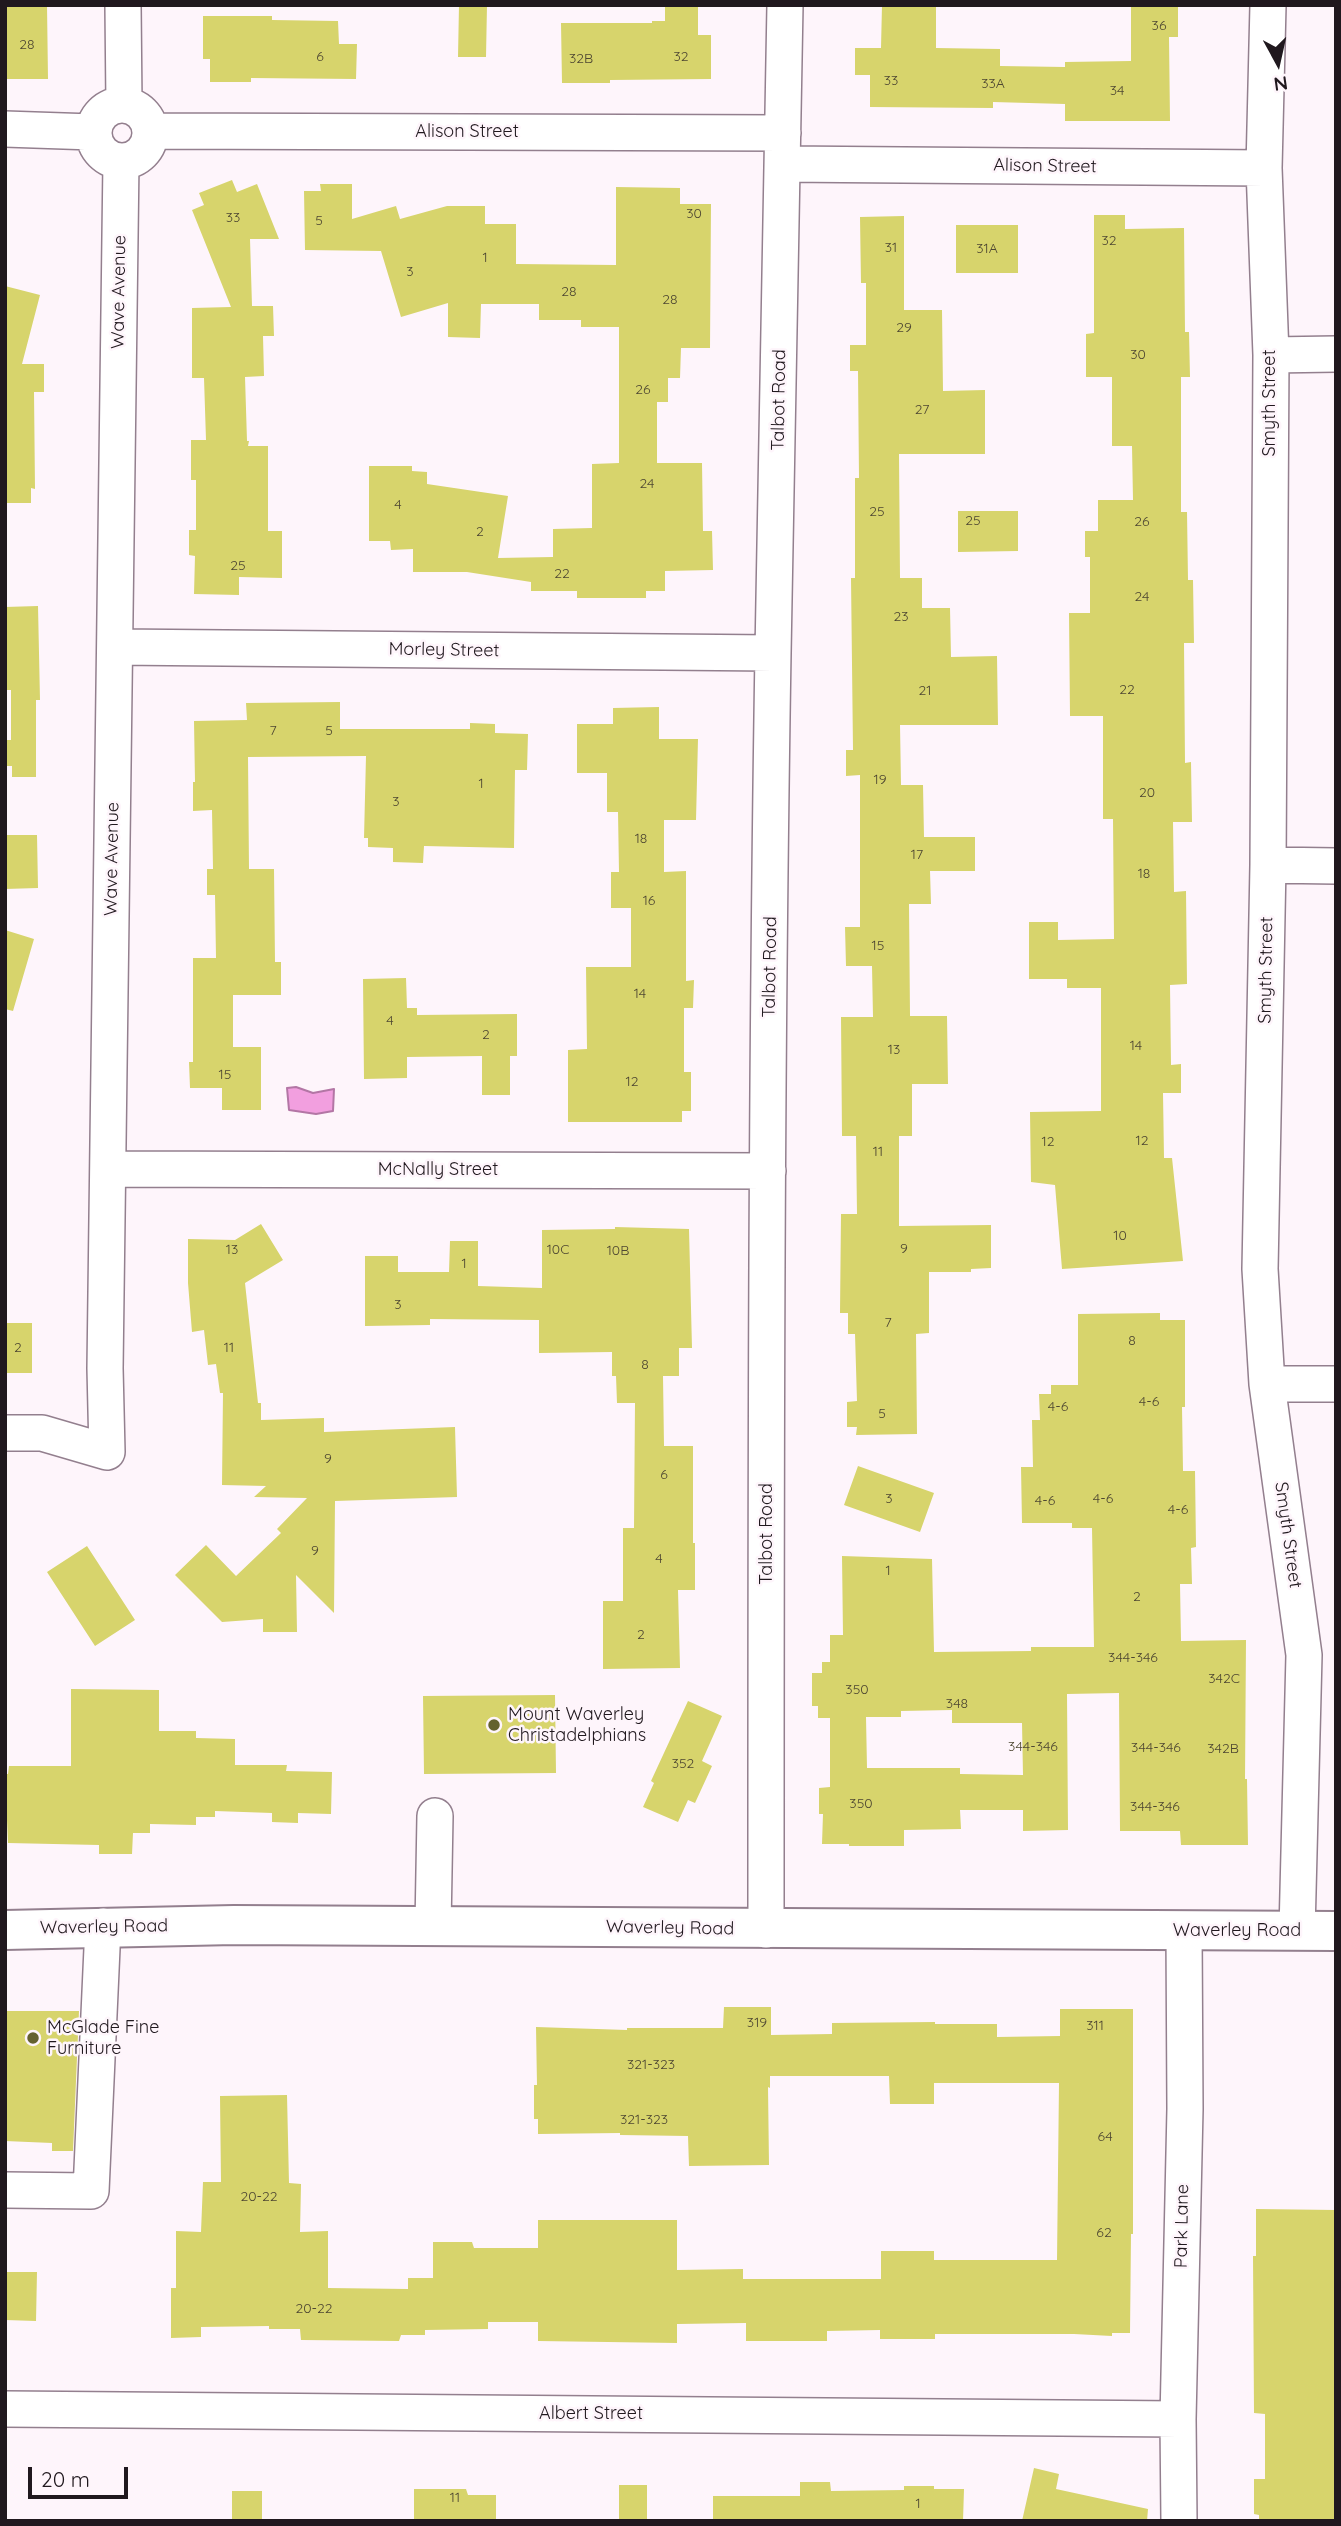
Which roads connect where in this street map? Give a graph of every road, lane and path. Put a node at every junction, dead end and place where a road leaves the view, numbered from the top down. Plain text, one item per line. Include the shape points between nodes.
1 (123, 5) edge
2 (785, 5) edge
3 (1268, 5) edge
4 (124, 104) junction
5 (5, 129) edge
6 (150, 131) junction
7 (93, 132) junction
8 (783, 149) junction
9 (121, 161) junction
10 (1264, 168) junction
11 (1336, 354) edge
12 (1271, 355) junction
13 (115, 647) junction
14 (773, 653) junction
15 (1268, 865) junction
16 (1336, 866) edge
17 (108, 1169) junction
18 (768, 1171) junction
19 (1267, 1384) junction
20 (1336, 1384) edge
21 (5, 1433) edge
22 (435, 1816) dead end
23 (103, 1926) junction
24 (433, 1926) junction
25 (5, 1930) edge
26 (766, 1930) junction
27 (1184, 1931) junction
28 (1297, 1931) junction
29 (1336, 1931) edge
30 (5, 2190) edge
31 (5, 2409) edge
32 (1178, 2418) junction
33 (1179, 2521) edge

1 - 4 street
2 - 8 street, Talbot Road
3 - 10 street, Smyth Street
4 - 6 street via 141,112
4 - 7 street via 101,114
5 - 7 street
6 - 8 street, Alison Street
6 - 9 street via 144,150
7 - 9 street via 103,154
8 - 10 street, Alison Street
8 - 14 street, Talbot Road
9 - 13 street, Wave Avenue
10 - 12 street, Smyth Street
11 - 12 street
12 - 15 street, Smyth Street
13 - 14 street, Morley Street
13 - 17 street, Wave Avenue
14 - 18 street, Talbot Road
15 - 16 street
15 - 19 street, Smyth Street via 1260,1269
17 - 18 street, McNally Street
17 - 21 street, Wave Avenue via 107,1452 42,1433
18 - 26 street, Talbot Road
19 - 20 street
19 - 28 street, Smyth Street via 1304,1655
22 - 24 street
23 - 24 main road, Waverley Road
23 - 25 main road, Waverley Road
23 - 30 street via 91,2191
24 - 26 main road, Waverley Road
26 - 27 main road, Waverley Road
27 - 28 main road, Waverley Road
27 - 32 street, Park Lane
28 - 29 main road, Waverley Road
31 - 32 street, Albert Street
32 - 33 street, Park Lane

